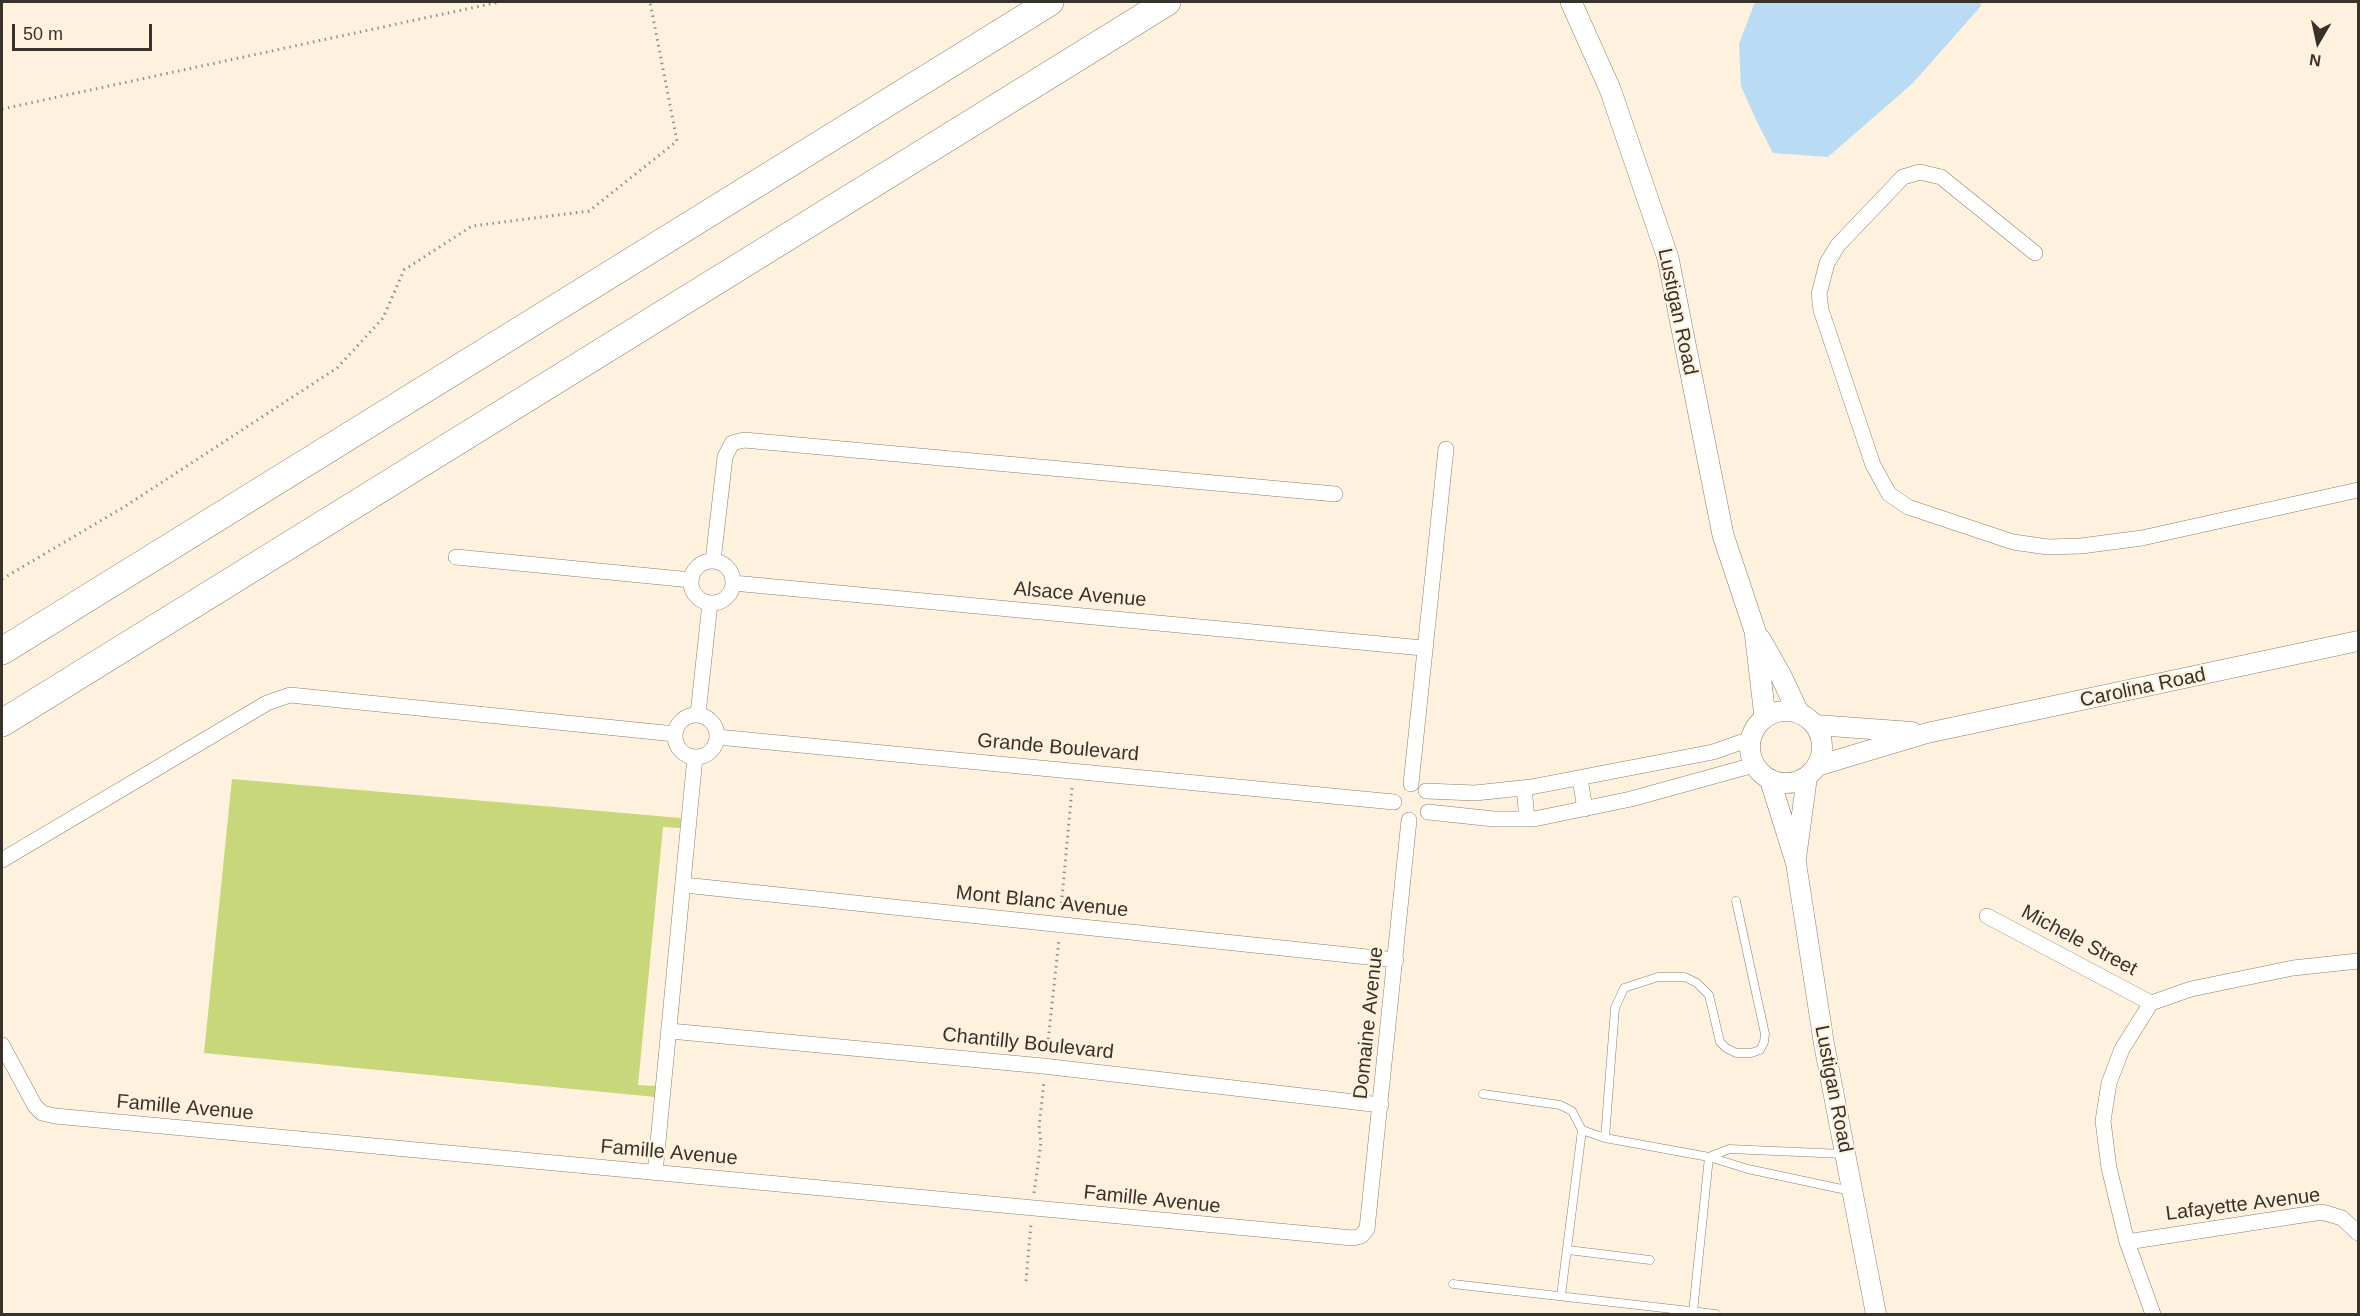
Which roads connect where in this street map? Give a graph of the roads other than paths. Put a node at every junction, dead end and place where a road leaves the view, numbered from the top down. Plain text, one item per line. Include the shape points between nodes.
1 (1050, 2) edge
2 (1167, 2) edge
3 (1571, 2) edge
4 (2035, 254) dead end
5 (1446, 449) dead end
6 (2358, 490) edge
7 (1335, 494) dead end
8 (456, 557) dead end
9 (713, 561) junction
10 (691, 580) junction
11 (733, 583) junction
12 (710, 603) junction
13 (1755, 631) junction
14 (2358, 641) edge
15 (1423, 648) junction
16 (2, 651) edge
17 (1798, 712) junction
18 (698, 714) junction
19 (1765, 717) junction
20 (2, 723) edge
21 (1816, 725) junction
22 (1927, 733) junction
23 (675, 734) junction
24 (717, 737) junction
25 (1750, 739) junction
26 (694, 757) junction
27 (1754, 765) junction
28 (1812, 772) junction
29 (1580, 779) junction
30 (1770, 780) junction
31 (1411, 784) junction
32 (1524, 788) junction
33 (1426, 791) junction
34 (1394, 802) junction
35 (1586, 809) junction
36 (1428, 812) junction
37 (1527, 819) junction
38 (1409, 820) junction
39 (2, 860) edge
40 (1796, 863) junction
41 (684, 885) junction
42 (1736, 900) dead end
43 (1987, 916) dead end
44 (1396, 960) junction
45 (2358, 961) edge
46 (2151, 1003) junction
47 (670, 1031) junction
48 (2, 1045) edge
49 (1483, 1094) dead end
50 (1381, 1105) junction
51 (1582, 1130) junction
52 (1605, 1138) junction
53 (1846, 1154) junction
54 (1709, 1157) junction
55 (654, 1173) junction
56 (1852, 1192) junction
57 (1367, 1229) joint
58 (2358, 1233) edge
59 (2127, 1242) junction
60 (1568, 1250) junction
61 (1650, 1260) dead end
62 (1453, 1284) dead end
63 (1562, 1296) junction
64 (1694, 1312) junction
65 (1716, 1314) edge
66 (1876, 1314) edge
67 (2153, 1314) edge

1 - 16 highway
2 - 20 highway
3 - 13 main road, Lustigan Road via 1610,89 1668,258 1723,535
4 - 6 street via 1941,177 1920,172 1903,177 1838,245 1827,263 1819,294 1821,310 1873,465 1889,494 1908,507 2013,542 2048,547 2142,538
5 - 15 street
7 - 9 street via 744,440 732,443 724,457
8 - 10 street
9 - 10 street via 694,570
9 - 11 street via 724,564
10 - 12 street via 693,591
11 - 12 street via 721,601
11 - 15 street, Alsace Avenue
12 - 18 street
13 - 17 main road, Lustigan Road
13 - 19 main road, Lustigan Road
14 - 22 street, Carolina Road
15 - 31 street
17 - 19 street via 1775,712
17 - 21 street
18 - 23 street via 687,717
18 - 24 street via 708,718
19 - 25 street via 1755,726
21 - 22 street, Carolina Road
21 - 28 street via 1823,746
22 - 28 street, Carolina Road
23 - 26 street via 677,745
23 - 39 street via 290,695 267,703
24 - 26 street via 714,748
24 - 34 street, Grande Boulevard
25 - 27 street
25 - 29 street via 1713,752
26 - 41 street
27 - 30 street
27 - 35 street
28 - 30 street via 1789,783
28 - 40 street, Lustigan Road
29 - 32 street
29 - 35 street
30 - 40 street, Lustigan Road
31 - 33 street
31 - 34 street via 1402,787
32 - 33 street via 1475,793
32 - 37 street
33 - 36 street via 1430,801
34 - 38 street via 1397,813
35 - 37 street
36 - 37 street
36 - 38 street
38 - 44 street, Domaine Avenue
40 - 53 street, Lustigan Road via 1824,1044
41 - 44 street, Mont Blanc Avenue
41 - 47 street
42 - 52 lane via 1765,1034 1760,1050 1736,1053 1726,1048 1720,1042 1709,995 1685,977 1658,977 1624,988 1615,1008
43 - 46 street, Michele Street
44 - 50 street, Domaine Avenue
45 - 46 street via 2293,968 2191,989
46 - 59 street via 2119,1057 2109,1083 2103,1121 2109,1168
47 - 50 street, Chantilly Boulevard via 1045,1066
47 - 55 street
48 - 55 street, Famille Avenue via 35,1106 47,1115
49 - 51 lane via 1560,1105 1572,1111
50 - 57 street, Domaine Avenue
51 - 52 lane
51 - 60 lane
52 - 54 lane
53 - 54 lane via 1729,1149
53 - 56 street, Lustigan Road
54 - 56 lane
54 - 64 lane
55 - 57 street, Famille Avenue via 1345,1239 1361,1236
56 - 66 street, Lustigan Road
58 - 59 street, Lafayette Avenue via 2342,1218 2322,1212
59 - 67 street
60 - 61 lane
60 - 63 lane
62 - 63 lane
63 - 64 lane
64 - 65 lane

